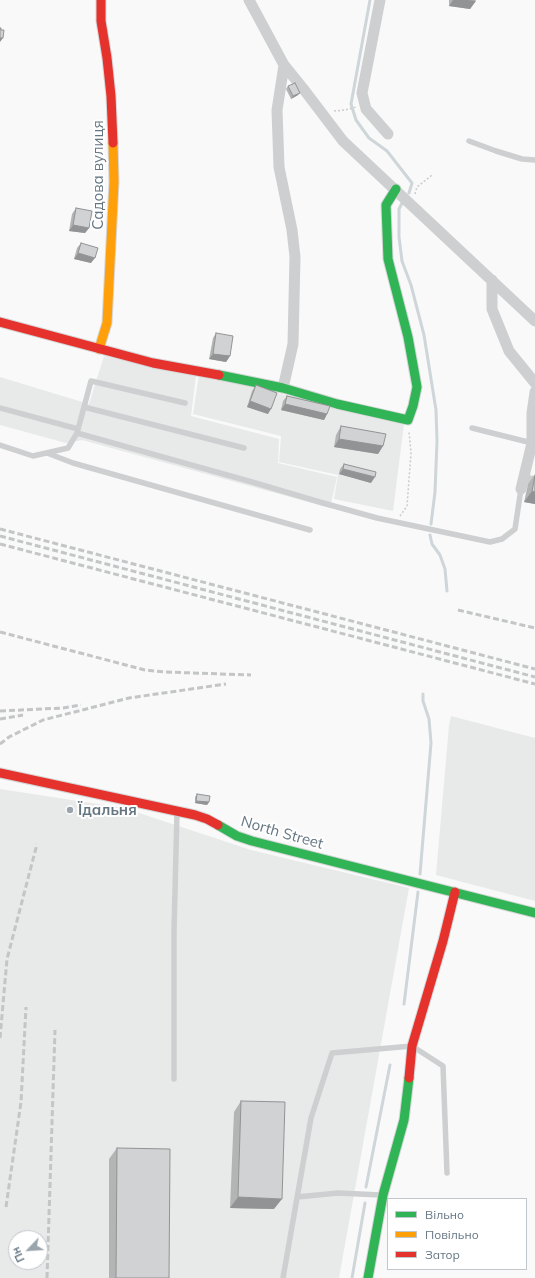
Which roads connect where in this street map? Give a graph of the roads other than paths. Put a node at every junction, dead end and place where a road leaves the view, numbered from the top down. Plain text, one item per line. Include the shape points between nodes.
1 (101, 0) edge
2 (249, 0) edge
3 (380, 0) edge
4 (284, 65) junction
5 (388, 134) dead end
6 (469, 141) dead end
7 (535, 160) edge
8 (404, 197) junction
9 (492, 280) junction
10 (535, 321) edge
11 (0, 322) edge
12 (99, 349) junction
13 (535, 383) edge
14 (283, 388) junction
15 (535, 392) edge
16 (185, 404) dead end
17 (84, 406) junction
18 (0, 408) edge
19 (472, 428) dead end
20 (77, 431) junction
21 (532, 443) junction
22 (0, 445) edge
23 (244, 448) dead end
24 (46, 453) junction
25 (535, 479) edge
26 (521, 489) junction
27 (310, 530) dead end
28 (0, 773) edge
29 (177, 810) junction
30 (455, 892) junction
31 (535, 913) edge
32 (412, 1046) junction
33 (174, 1079) dead end
34 (447, 1173) dead end
35 (383, 1195) junction
36 (298, 1197) junction
37 (283, 1278) edge
38 (368, 1278) edge

1 - 12 street, Садова вулиця via 100,21 111,96 114,182 107,323
2 - 4 street
3 - 5 street via 362,93 366,109
4 - 8 street via 343,141
4 - 14 street via 276,110 279,167 295,257 293,344
6 - 7 lane via 522,159
8 - 9 street
8 - 14 street via 386,205 388,259 408,337 417,387 414,406 408,420 337,404
9 - 10 street
9 - 13 street via 492,309 509,351
11 - 12 street
12 - 14 street via 153,363
15 - 21 street
16 - 17 lane via 91,380
17 - 20 lane
17 - 23 lane
18 - 20 lane
19 - 21 lane
20 - 24 lane via 68,448
20 - 26 lane via 323,503 490,542 502,539 514,529
21 - 26 street
22 - 24 lane via 33,456
24 - 27 lane
25 - 26 lane via 530,478
28 - 29 street, North Street
29 - 30 street, North Street via 207,819 237,836 252,841
29 - 33 lane
30 - 31 street, North Street
30 - 32 street
32 - 34 lane via 443,1066
32 - 35 street via 404,1120
32 - 36 lane via 332,1053 311,1118
35 - 36 lane via 338,1192
35 - 38 street
36 - 37 lane

